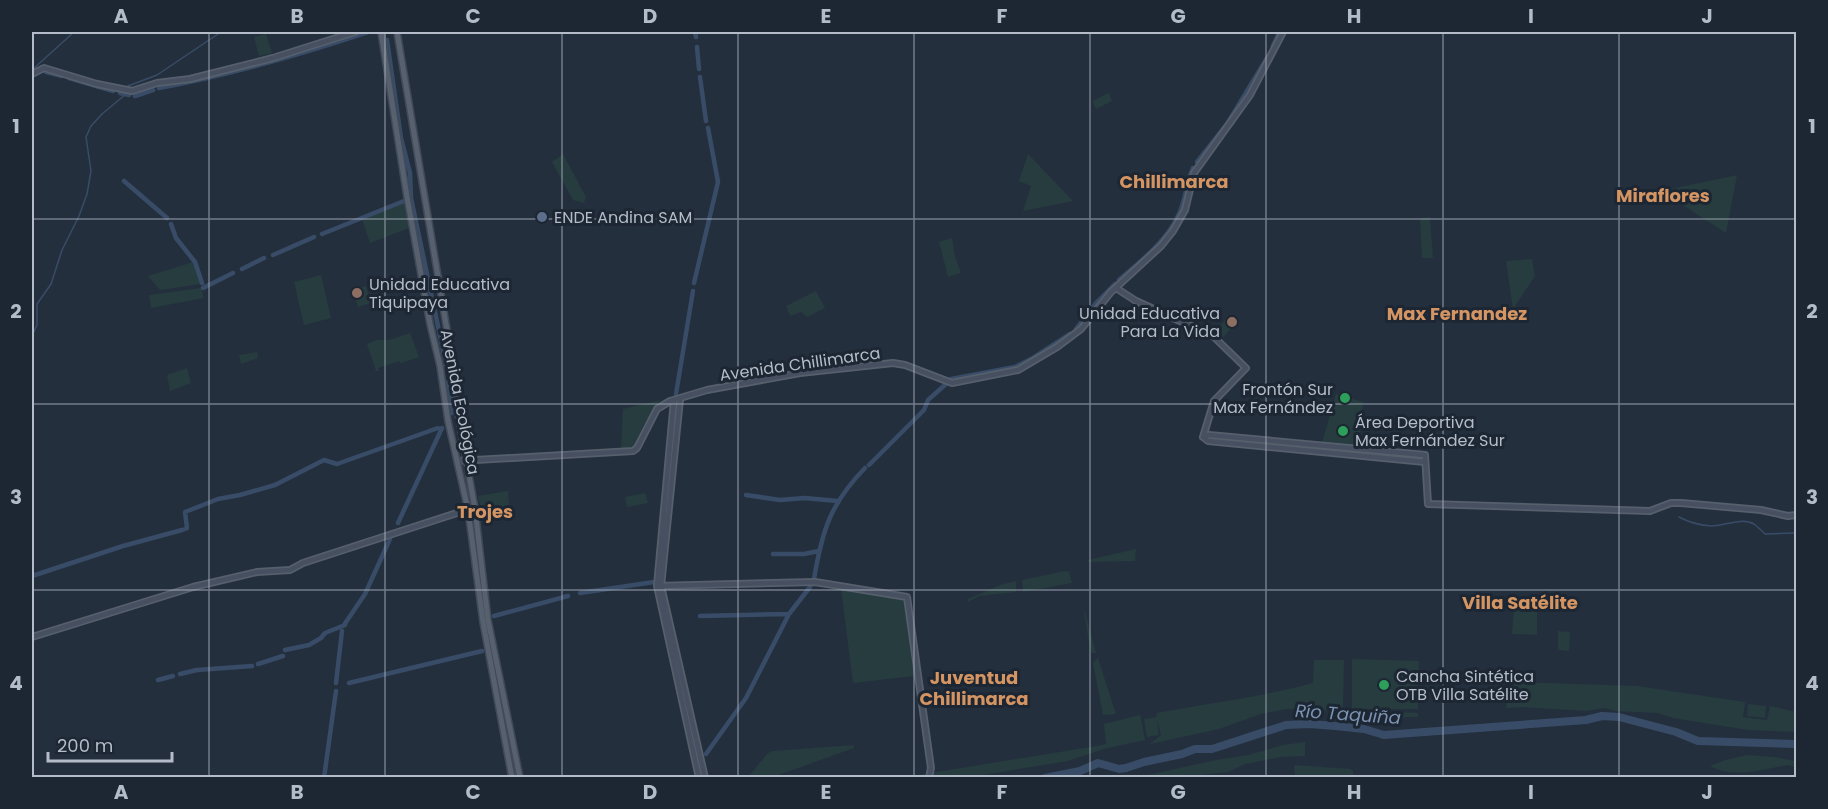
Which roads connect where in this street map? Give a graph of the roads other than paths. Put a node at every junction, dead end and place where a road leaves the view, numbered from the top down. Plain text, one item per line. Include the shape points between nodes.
1 (355, 32) edge
2 (381, 32) edge
3 (397, 32) edge
4 (1283, 32) edge
5 (32, 74) edge
6 (1116, 288) junction
7 (677, 400) junction
8 (1203, 437) junction
9 (466, 460) junction
10 (458, 461) junction
11 (1425, 462) junction
12 (472, 510) junction
13 (1797, 515) edge
14 (659, 586) junction
15 (32, 637) edge
16 (490, 645) junction
17 (512, 777) edge
18 (520, 777) edge
19 (699, 777) edge
20 (705, 777) edge
21 (929, 777) edge

1 - 5 street via 273,58 132,91 44,68
2 - 10 main road, Avenida Ecológica via 407,198
3 - 9 main road, Avenida Ecológica
4 - 6 street, Avenida Chillimarca via 1250,95 1194,173 1185,210 1173,231
6 - 7 street, Avenida Chillimarca via 1081,329 1017,370 952,383 893,363 800,373 715,388
6 - 8 street via 1213,336 1246,368 1214,401
7 - 9 street, Avenida Chillimarca via 657,409 633,451
7 - 14 street
8 - 11 street via 1208,441
8 - 11 street via 1425,455
9 - 10 street, Avenida Chillimarca
9 - 12 main road, Avenida Ecológica
10 - 12 main road, Avenida Ecológica
11 - 13 street via 1428,504 1650,511 1681,503
12 - 15 street via 303,562 290,570 257,572 193,587
12 - 16 main road, Avenida Ecológica
14 - 19 street
14 - 20 street
14 - 21 street via 815,582 908,597 931,768
16 - 17 main road, Avenida Ecológica
16 - 18 main road, Avenida Ecológica

